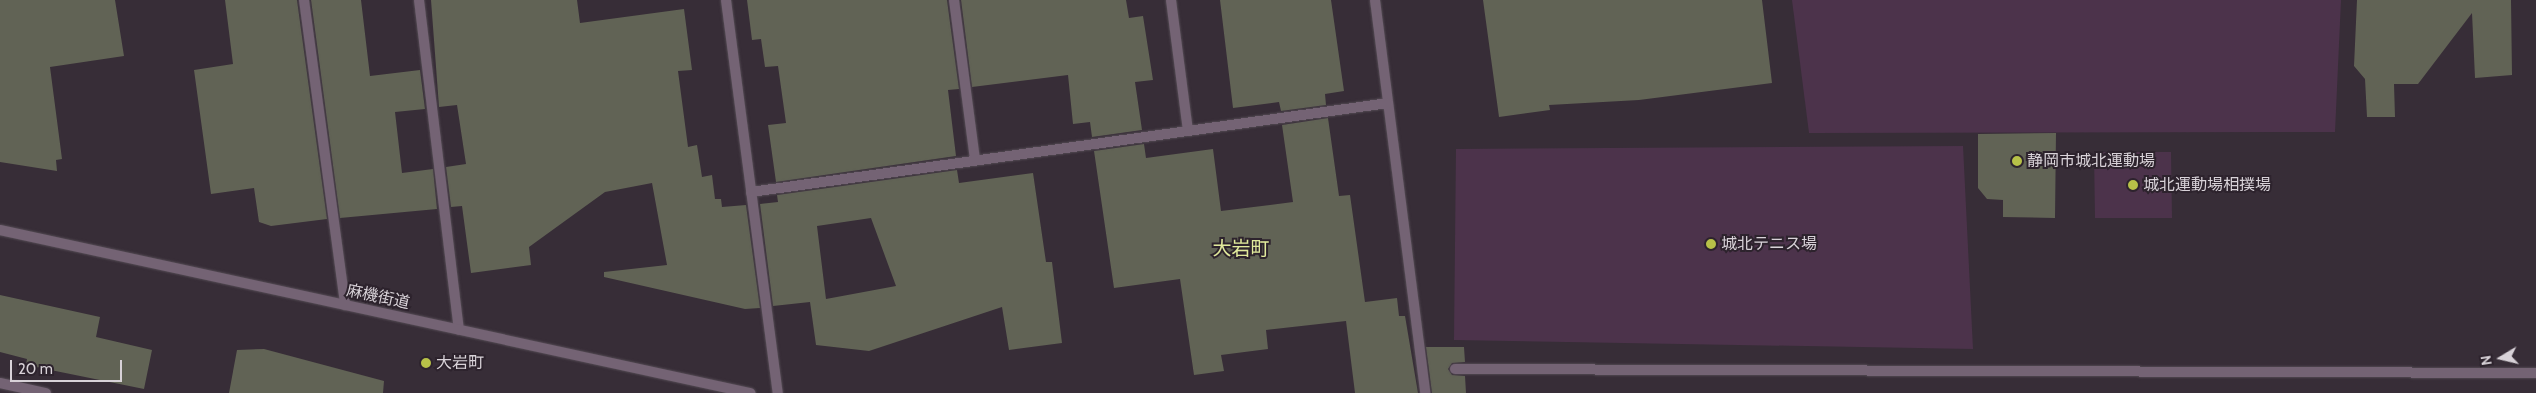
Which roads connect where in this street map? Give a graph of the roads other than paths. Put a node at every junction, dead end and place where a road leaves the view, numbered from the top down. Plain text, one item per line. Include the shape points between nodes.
1 (304, 0) edge
2 (418, 0) edge
3 (726, 0) edge
4 (954, 0) edge
5 (1171, 0) edge
6 (1375, 0) edge
7 (1388, 103) junction
8 (1188, 131) junction
9 (975, 160) junction
10 (751, 192) junction
11 (0, 230) edge
12 (345, 305) junction
13 (459, 330) junction
14 (1455, 369) dead end
15 (2536, 373) edge
16 (0, 383) edge
17 (46, 393) edge
18 (750, 393) edge
19 (778, 393) edge
20 (1425, 393) edge

1 - 12 street
2 - 13 street
3 - 10 street
4 - 9 street
5 - 8 street
6 - 7 street
7 - 8 street
7 - 20 street
8 - 9 street
9 - 10 street
10 - 19 street
11 - 12 street, 麻機街道
12 - 13 street, 麻機街道
13 - 18 street, 麻機街道
14 - 15 street
16 - 17 street

